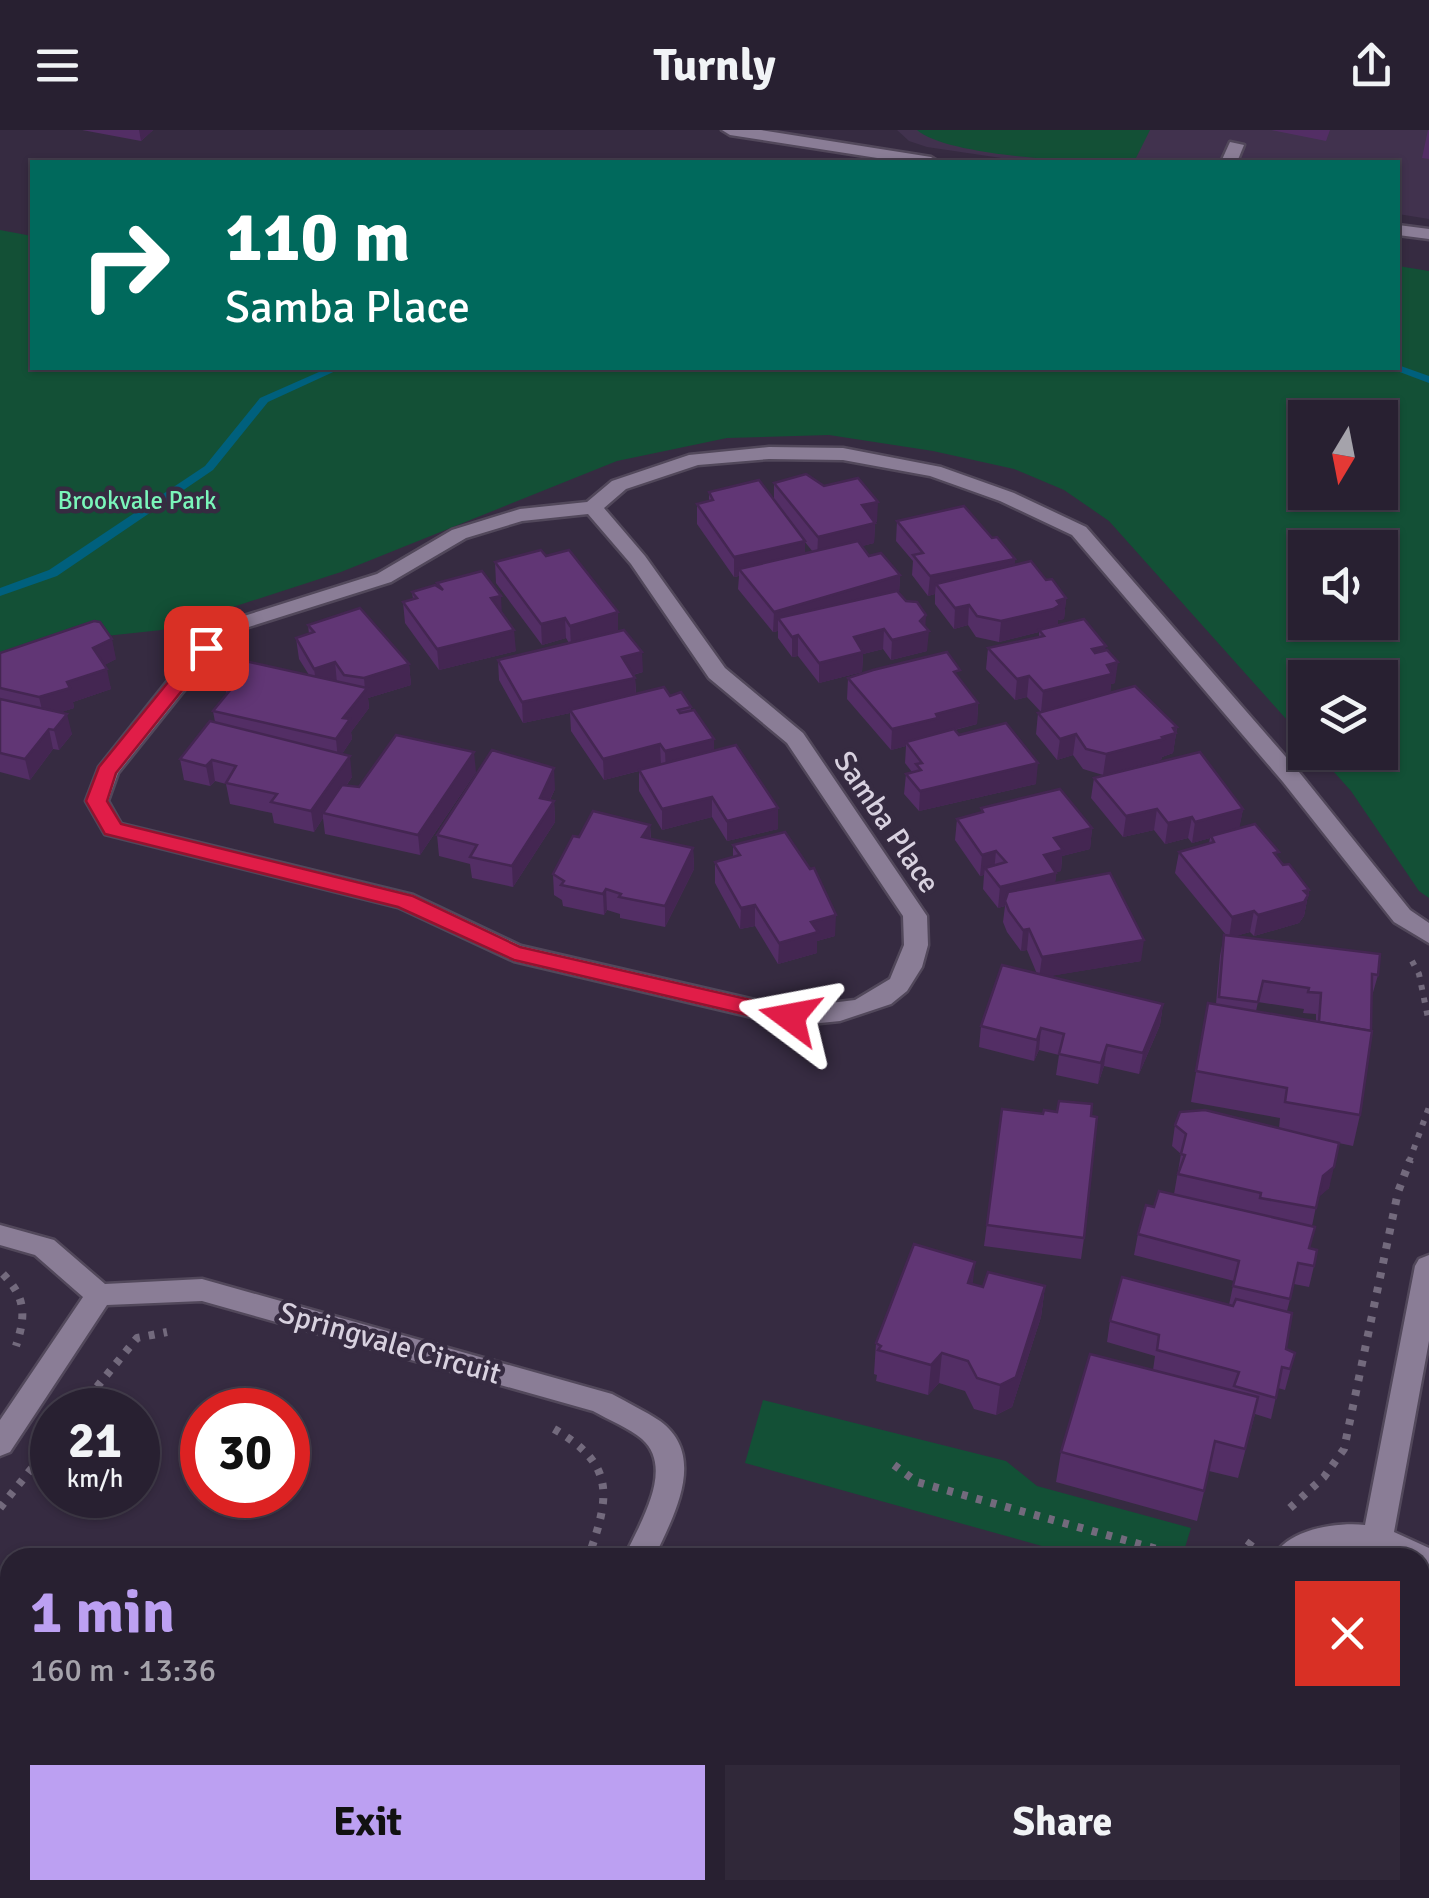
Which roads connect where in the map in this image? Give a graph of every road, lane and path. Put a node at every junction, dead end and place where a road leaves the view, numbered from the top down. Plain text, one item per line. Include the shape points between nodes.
1 (730, 130) edge
2 (854, 130) edge
3 (840, 149) junction
4 (917, 160) edge
5 (1400, 230) edge
6 (1429, 234) edge
7 (593, 507) junction
8 (1429, 935) edge
9 (1429, 1107) edge
10 (0, 1234) edge
11 (1429, 1266) edge
12 (0, 1272) edge
13 (99, 1295) junction
14 (179, 1330) dead end
15 (14, 1351) dead end
16 (96, 1388) edge
17 (538, 1422) dead end
18 (0, 1444) edge
19 (894, 1465) dead end
20 (30, 1470) edge
21 (0, 1508) edge
22 (1279, 1516) dead end
23 (1264, 1528) dead end
24 (1378, 1538) junction
25 (592, 1548) edge
26 (644, 1548) edge
27 (1153, 1548) edge
28 (1247, 1548) edge
29 (1303, 1548) edge
30 (1399, 1548) edge

1 - 3 street
2 - 3 street
3 - 4 street
5 - 6 street
7 - 7 street, Samba Place via 520,515 459,534 384,578 232,626 206,648 106,772 97,801 113,829 405,902 514,953 790,1017 834,1016 878,1002 909,975 919,942 915,916 794,738 716,673
7 - 8 street, Samba Place via 619,485 696,459 844,454 934,470 1079,532 1291,776 1402,916
9 - 22 path via 1398,1192 1344,1449 1324,1477
10 - 13 street via 44,1247
11 - 24 street
12 - 15 path via 23,1293 26,1315
13 - 18 street
13 - 26 street, Springvale Circuit via 202,1290 602,1402 654,1432 672,1459 666,1498
14 - 16 path via 137,1338
17 - 25 path via 592,1454 604,1480 607,1509
19 - 27 path via 917,1482
20 - 21 path
23 - 28 path
24 - 29 street via 1345,1534
24 - 30 street

